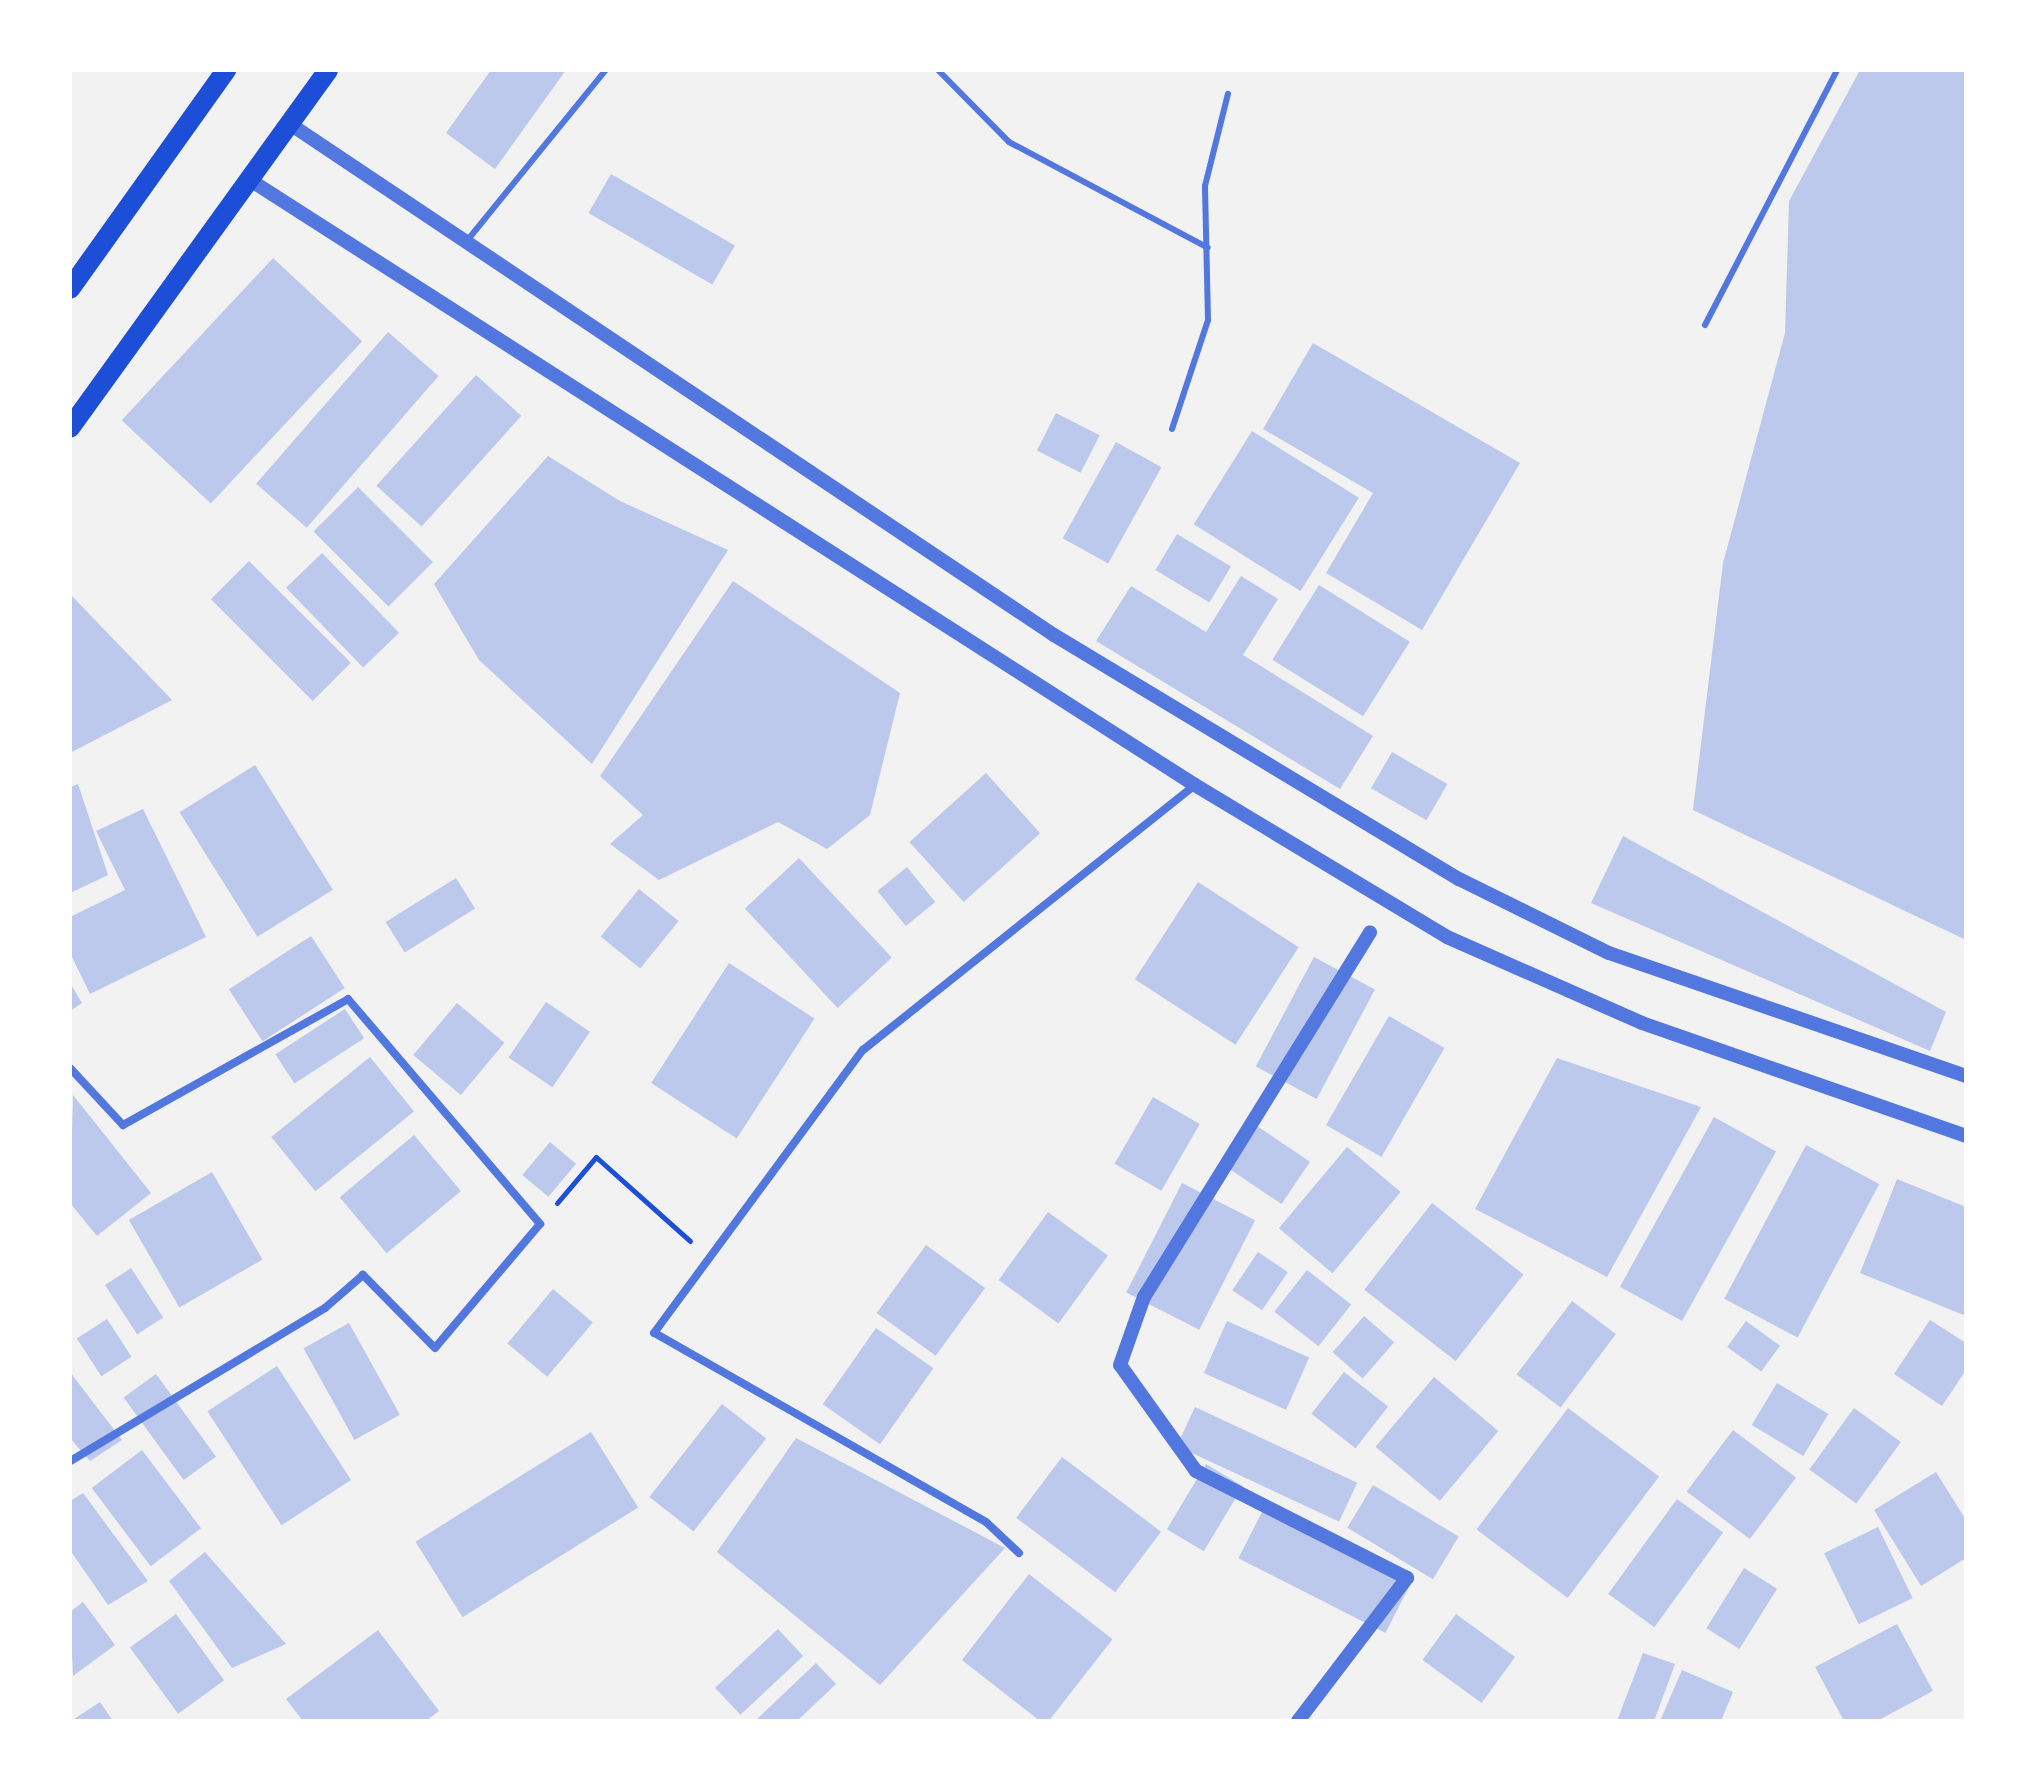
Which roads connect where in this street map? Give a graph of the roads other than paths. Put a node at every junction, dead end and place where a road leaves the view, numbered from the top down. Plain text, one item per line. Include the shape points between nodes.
1 (226, 70) edge
2 (328, 70) edge
3 (606, 70) edge
4 (938, 70) edge
5 (1837, 70) edge
6 (1228, 94) dead end
7 (290, 124) junction
8 (250, 180) junction
9 (466, 242) junction
10 (1208, 248) junction
11 (70, 289) edge
12 (1705, 325) dead end
13 (70, 428) edge
14 (1172, 429) dead end
15 (1195, 785) junction
16 (1370, 932) dead end
17 (70, 1068) edge
18 (1966, 1076) edge
19 (1966, 1136) edge
20 (70, 1461) edge
21 (1019, 1553) dead end
22 (1298, 1721) edge

1 - 11 main road
2 - 7 main road
3 - 9 lane
4 - 10 lane via 1009,142
5 - 12 lane
6 - 10 lane via 1205,186
7 - 8 main road
7 - 9 street
8 - 13 main road
8 - 15 street
9 - 18 street via 1054,635 1459,879 1609,953
10 - 14 lane via 1208,320
15 - 19 street via 1447,937 1520,972
15 - 21 street via 863,1050 654,1333 986,1522
16 - 22 street via 1144,1297 1120,1365 1196,1471 1407,1578
17 - 20 street via 123,1125 348,999 540,1224 435,1348 363,1275 325,1308

